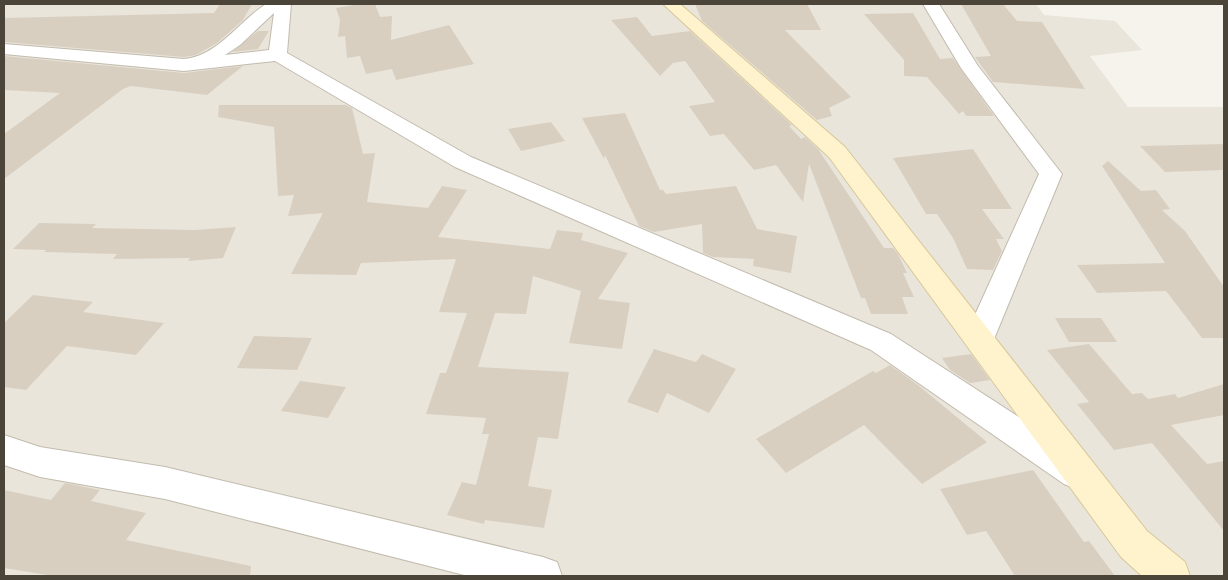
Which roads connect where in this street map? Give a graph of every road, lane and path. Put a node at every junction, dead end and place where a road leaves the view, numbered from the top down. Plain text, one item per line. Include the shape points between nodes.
1 (278, 4) edge
2 (283, 4) edge
3 (671, 4) edge
4 (930, 4) edge
5 (4, 49) edge
6 (278, 55) junction
7 (202, 63) junction
8 (979, 340) junction
9 (4, 450) edge
10 (1085, 479) junction
11 (542, 576) edge
12 (1171, 576) edge

1 - 7 street
2 - 6 street
3 - 8 street via 836,152
4 - 8 street via 970,68 1051,174
5 - 7 street via 184,65
6 - 7 street
6 - 10 street via 464,162 881,342
8 - 10 street
9 - 11 street via 40,462 164,484
10 - 12 street via 1134,544

